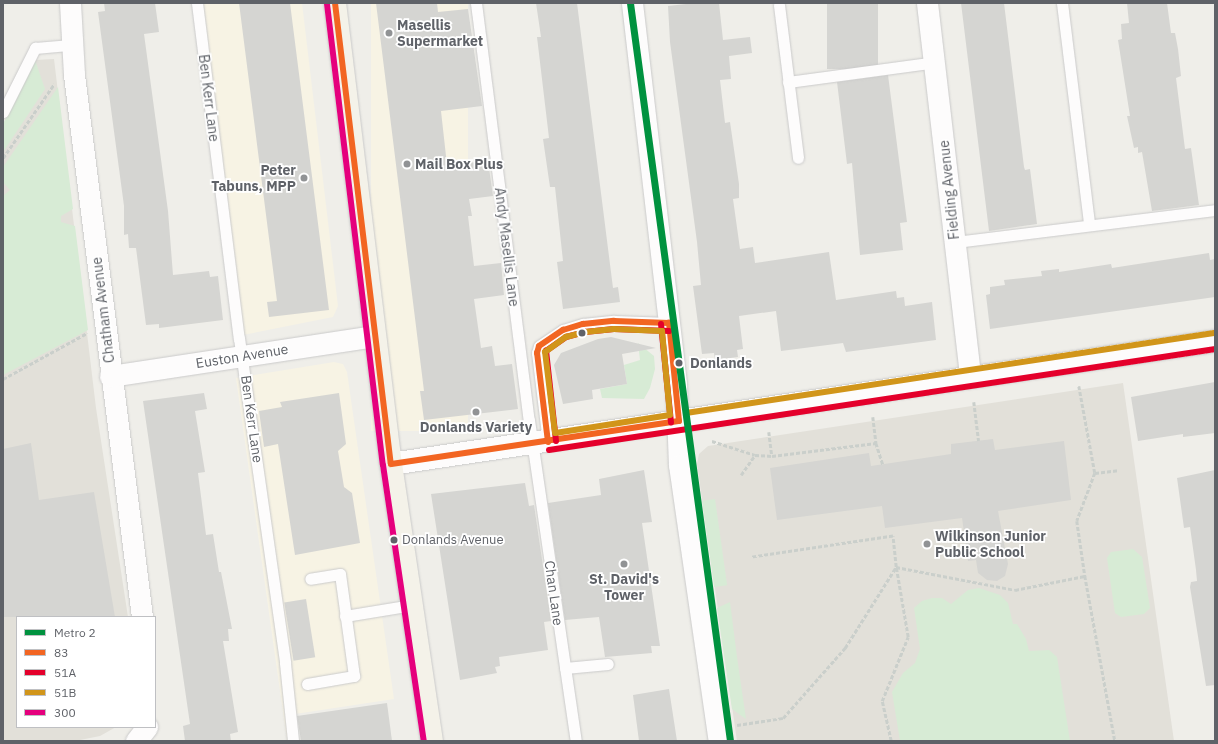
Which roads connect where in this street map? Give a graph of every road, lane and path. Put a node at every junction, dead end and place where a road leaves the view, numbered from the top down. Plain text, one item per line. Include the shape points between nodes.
1 (70, 3) edge
2 (197, 3) edge
3 (335, 3) edge
4 (476, 3) edge
5 (632, 3) edge
6 (927, 3) edge
7 (1062, 3) edge
8 (779, 5) dead end
9 (71, 45) junction
10 (935, 62) junction
11 (55, 82) dead end
12 (788, 82) junction
13 (3, 112) edge
14 (3, 158) edge
15 (798, 158) dead end
16 (1215, 210) edge
17 (1089, 224) junction
18 (955, 242) junction
19 (669, 323) junction
20 (92, 331) dead end
21 (374, 336) junction
22 (1215, 341) edge
23 (243, 356) junction
24 (110, 376) junction
25 (970, 376) junction
26 (3, 379) edge
27 (1079, 386) dead end
28 (974, 402) dead end
29 (873, 417) dead end
30 (678, 421) junction
31 (769, 432) dead end
32 (712, 441) dead end
33 (978, 441) dead end
34 (541, 443) junction
35 (876, 443) junction
36 (755, 455) junction
37 (772, 456) junction
38 (391, 464) junction
39 (883, 465) dead end
40 (1118, 470) dead end
41 (1095, 472) junction
42 (740, 475) dead end
43 (752, 557) dead end
44 (896, 567) junction
45 (1085, 576) junction
46 (310, 579) dead end
47 (412, 605) junction
48 (142, 616) edge
49 (345, 616) junction
50 (608, 664) dead end
51 (565, 668) junction
52 (307, 684) dead end
53 (146, 728) edge
54 (725, 733) edge
55 (136, 741) edge
56 (293, 741) edge
57 (432, 741) edge
58 (576, 741) edge
59 (891, 741) edge
60 (1115, 741) edge

1 - 9 street, Chatham Avenue
2 - 23 lane, Ben Kerr Lane
3 - 21 main road
4 - 34 lane, Andy Masellis Lane
5 - 19 street
6 - 10 street, Fielding Avenue
7 - 17 lane
8 - 12 lane
9 - 13 lane via 35,48
9 - 24 street, Chatham Avenue
10 - 12 lane
10 - 18 street, Fielding Avenue
11 - 14 path
12 - 15 lane
16 - 17 lane
17 - 18 lane
18 - 25 street, Fielding Avenue
19 - 30 street
19 - 34 lane via 614,321 583,324 564,330 539,346 537,353
20 - 26 path
21 - 23 street, Euston Avenue
21 - 38 main road
22 - 25 street
23 - 24 street, Euston Avenue
23 - 56 lane, Ben Kerr Lane via 285,663
24 - 48 street, Chatham Avenue
25 - 30 street
27 - 41 path
28 - 33 path
29 - 35 path
30 - 34 street
30 - 54 street via 679,464
31 - 37 path
32 - 36 path
34 - 38 street
34 - 51 lane, Chan Lane
35 - 37 path
35 - 39 path
36 - 37 path
36 - 42 path
38 - 47 main road
40 - 41 path
41 - 45 path via 1077,521
43 - 44 path via 892,536
44 - 45 path via 1016,590
44 - 54 path via 845,648 783,718
44 - 59 path via 908,637 882,701
45 - 60 path
46 - 49 lane via 340,574
47 - 49 lane
47 - 57 main road
49 - 52 lane via 354,676
50 - 51 lane
51 - 58 lane, Chan Lane
53 - 55 street

